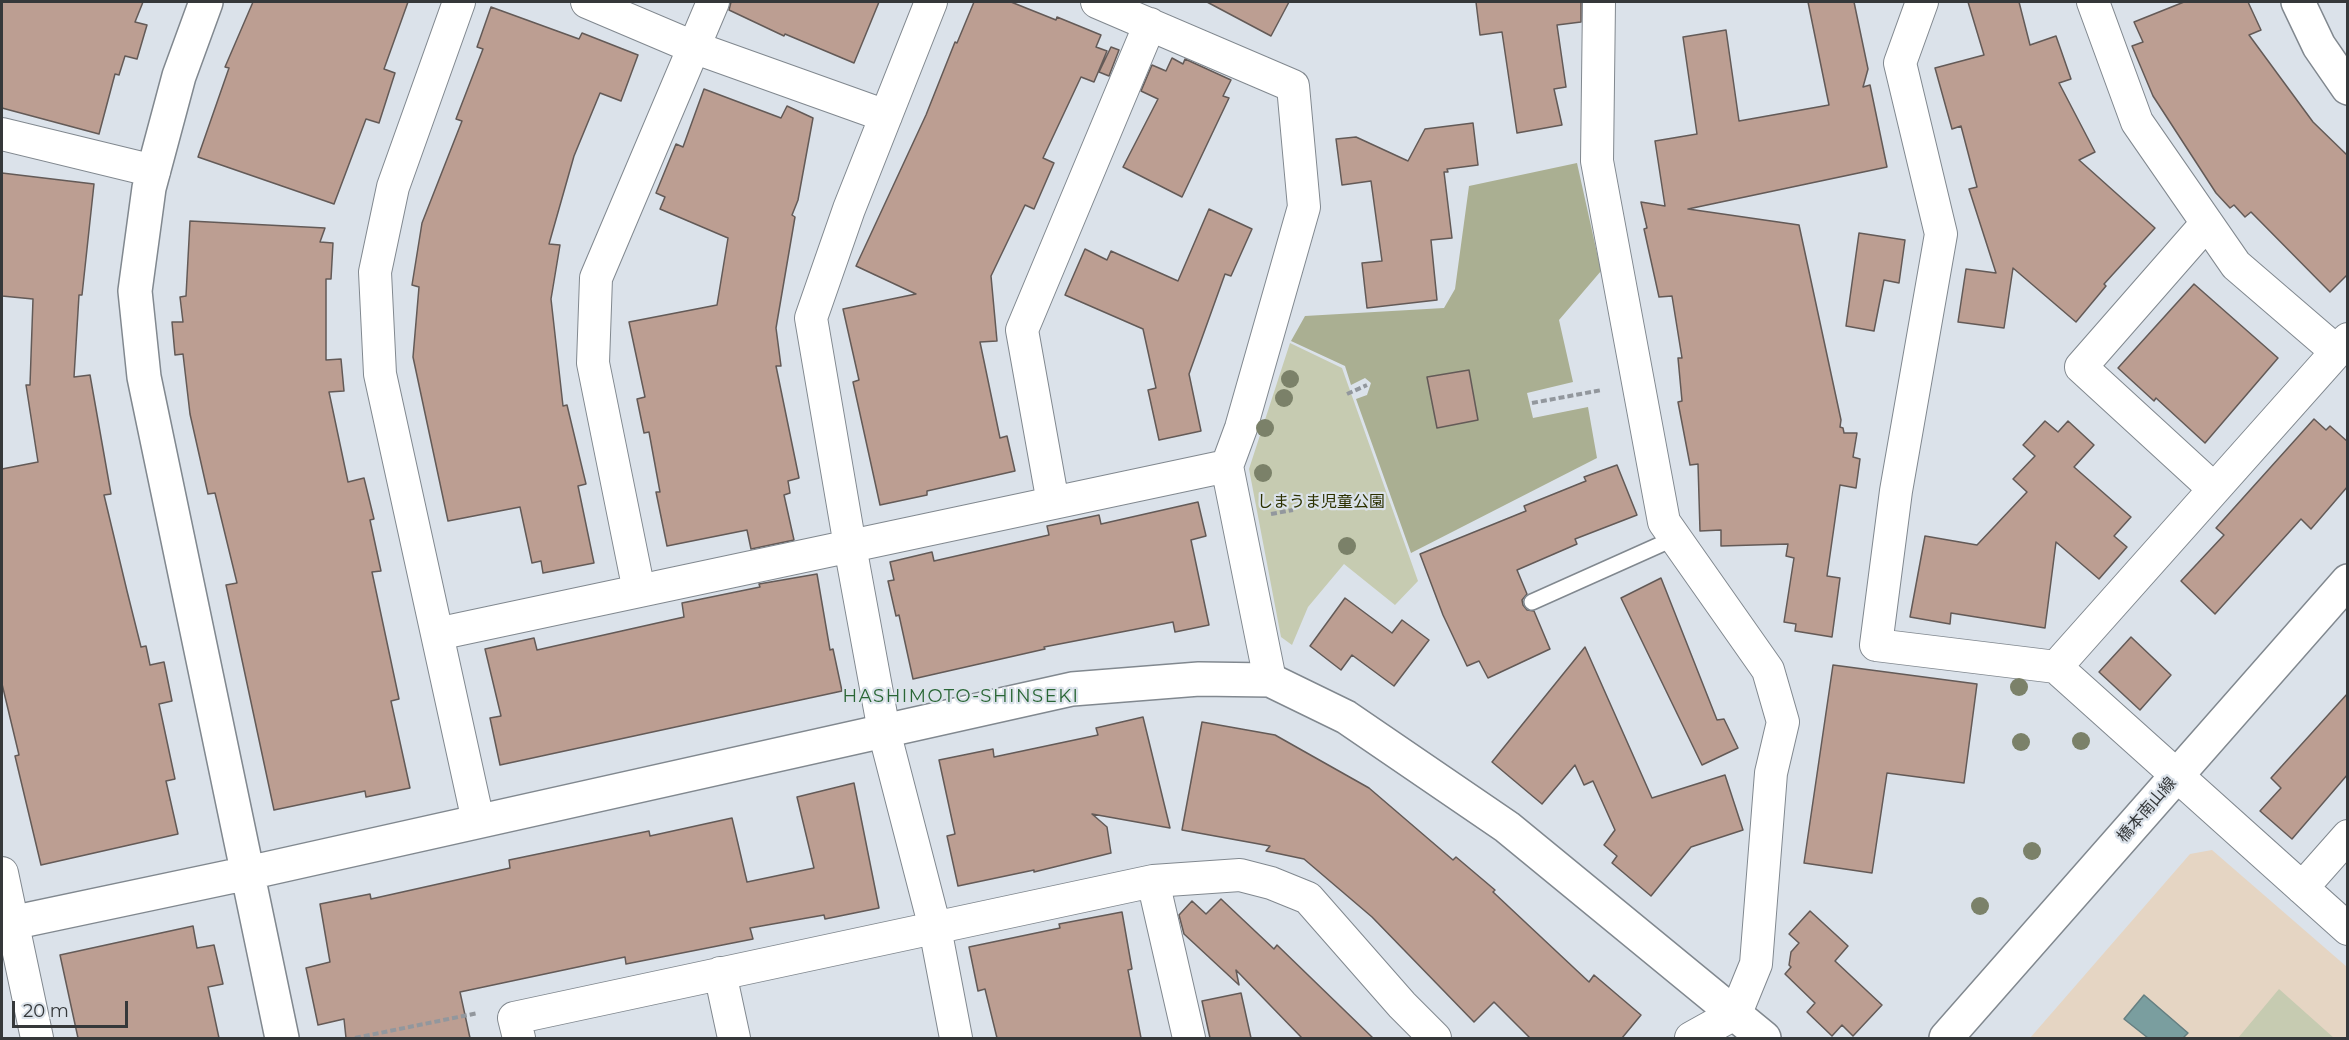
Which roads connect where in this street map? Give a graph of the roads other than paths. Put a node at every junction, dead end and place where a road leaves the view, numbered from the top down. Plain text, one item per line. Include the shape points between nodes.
1 (206, 2) edge
2 (459, 2) edge
3 (587, 2) edge
4 (713, 2) edge
5 (932, 2) edge
6 (1097, 2) edge
7 (1599, 2) edge
8 (1922, 2) edge
9 (2092, 2) edge
10 (2298, 2) edge
11 (1150, 24) junction
12 (693, 47) junction
13 (2348, 88) edge
14 (886, 116) junction
15 (2, 134) edge
16 (154, 171) junction
17 (2207, 223) junction
18 (2342, 345) edge
19 (1227, 466) junction
20 (2214, 489) junction
21 (1053, 503) junction
22 (1675, 538) junction
23 (850, 546) junction
24 (2348, 581) edge
25 (639, 591) junction
26 (1532, 602) dead end
27 (437, 634) junction
28 (2056, 667) junction
29 (1270, 680) junction
30 (884, 731) junction
31 (2177, 776) junction
32 (478, 821) junction
33 (2348, 836) edge
34 (2, 873) edge
35 (248, 873) junction
36 (1153, 881) junction
37 (2302, 888) junction
38 (6, 924) edge
39 (935, 928) junction
40 (2348, 929) edge
41 (720, 973) junction
42 (1736, 1013) junction
43 (517, 1028) edge
44 (37, 1038) edge
45 (282, 1038) edge
46 (734, 1038) edge
47 (956, 1038) edge
48 (1189, 1038) edge
49 (1435, 1038) edge
50 (1691, 1038) edge
51 (1764, 1038) edge
52 (1946, 1038) edge

1 - 16 street via 178,76
2 - 27 street via 393,188 375,272 380,374
3 - 12 street
4 - 12 street
5 - 14 street
6 - 11 street
7 - 22 street via 1597,161 1664,522
8 - 28 street via 1900,63 1941,234 1896,491 1876,645
9 - 17 street via 2137,122
10 - 13 street via 2319,46
11 - 19 street via 1293,86 1304,207
11 - 21 street via 1022,330
12 - 14 street
12 - 25 street via 596,279 592,363
14 - 23 street via 811,318
15 - 16 street
16 - 35 street via 135,291 144,377
17 - 18 street via 2236,265
17 - 20 street via 2080,367
18 - 20 street
19 - 21 street
19 - 29 street
20 - 28 street
21 - 23 street
22 - 26 lane
22 - 42 street via 1768,670 1782,722 1771,773 1756,964
23 - 25 street
23 - 30 street
24 - 31 street, 橋本南山線
25 - 27 street
27 - 32 street
28 - 31 street
29 - 30 street via 1199,679 1072,688
29 - 42 street via 1346,717 1507,827
30 - 32 street
30 - 39 street
31 - 37 street
31 - 52 street, 橋本南山線
32 - 35 street
33 - 37 street
34 - 38 street
35 - 38 street
35 - 45 street
36 - 39 street
36 - 48 street
36 - 49 street via 1239,875 1308,898 1401,1005
37 - 40 street
38 - 44 street
39 - 41 street
39 - 47 street
41 - 43 street
41 - 46 street
42 - 50 street
42 - 51 street

